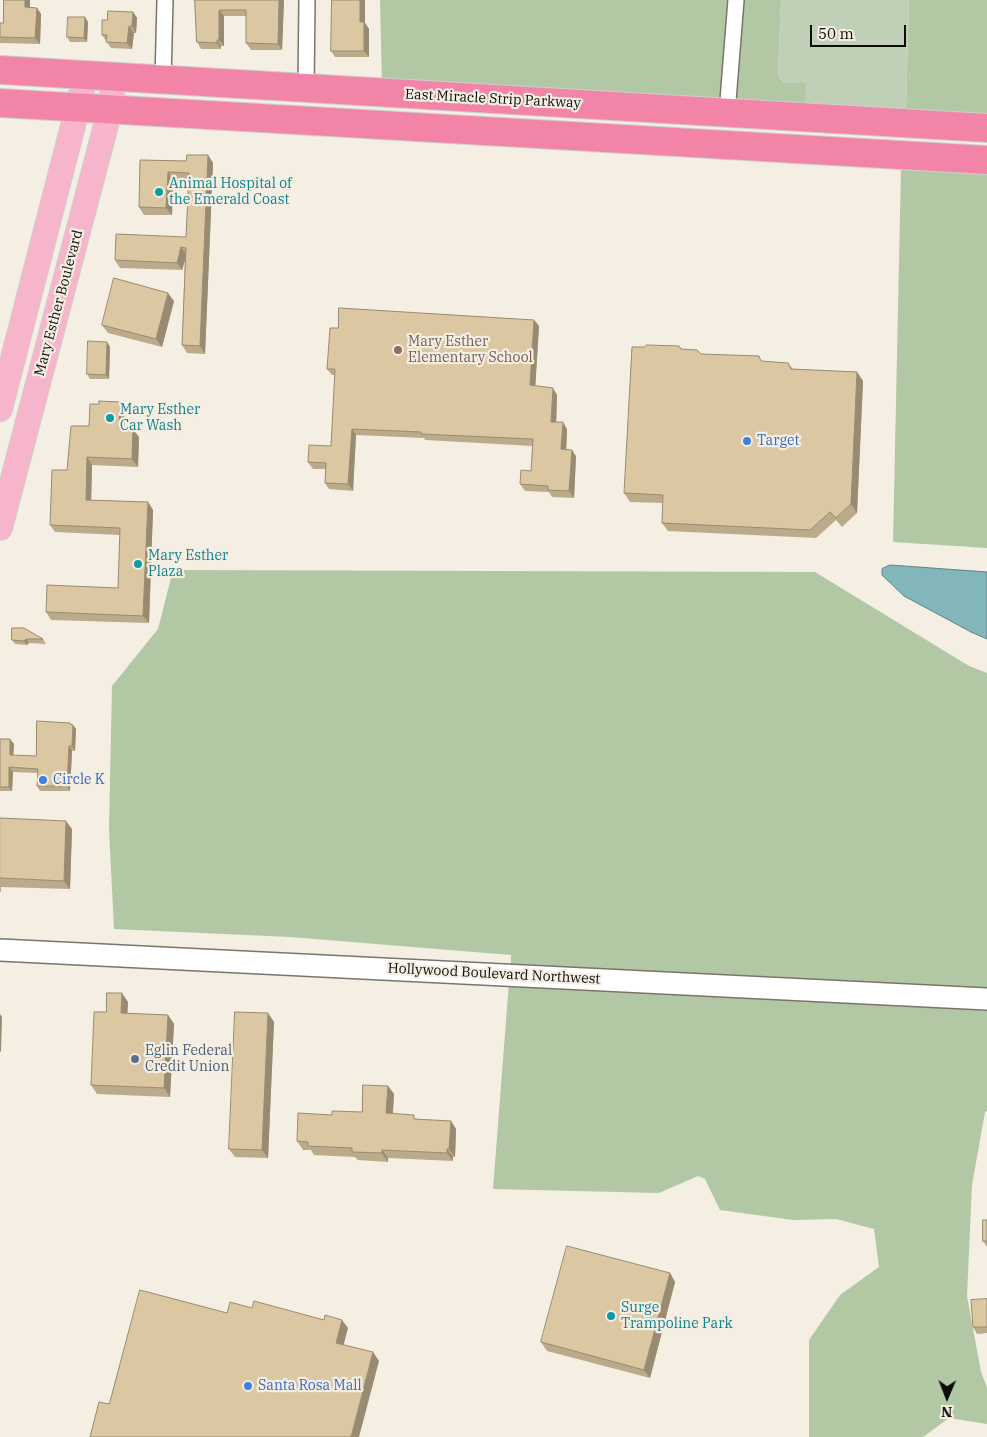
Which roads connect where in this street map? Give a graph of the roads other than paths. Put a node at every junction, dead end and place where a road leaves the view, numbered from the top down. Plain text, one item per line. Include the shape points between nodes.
1 (165, 0) edge
2 (307, 0) edge
3 (736, 0) edge
4 (0, 70) edge
5 (86, 75) junction
6 (114, 77) junction
7 (163, 80) junction
8 (306, 89) junction
9 (0, 103) edge
10 (78, 108) junction
11 (110, 110) junction
12 (727, 113) junction
13 (987, 128) edge
14 (987, 160) edge
15 (0, 409) edge
16 (0, 528) edge
17 (0, 950) edge
18 (987, 999) edge

1 - 7 street
2 - 8 street
3 - 12 street
4 - 5 highway, East Miracle Strip Parkway
5 - 6 highway, East Miracle Strip Parkway
5 - 10 main road
6 - 7 highway, East Miracle Strip Parkway
6 - 11 main road, Mary Esther Boulevard
7 - 8 highway, East Miracle Strip Parkway
8 - 12 highway, East Miracle Strip Parkway
9 - 10 highway
10 - 11 highway
10 - 15 main road
11 - 14 highway
11 - 16 main road, Mary Esther Boulevard
12 - 13 highway, East Miracle Strip Parkway
17 - 18 street, Hollywood Boulevard Northwest

